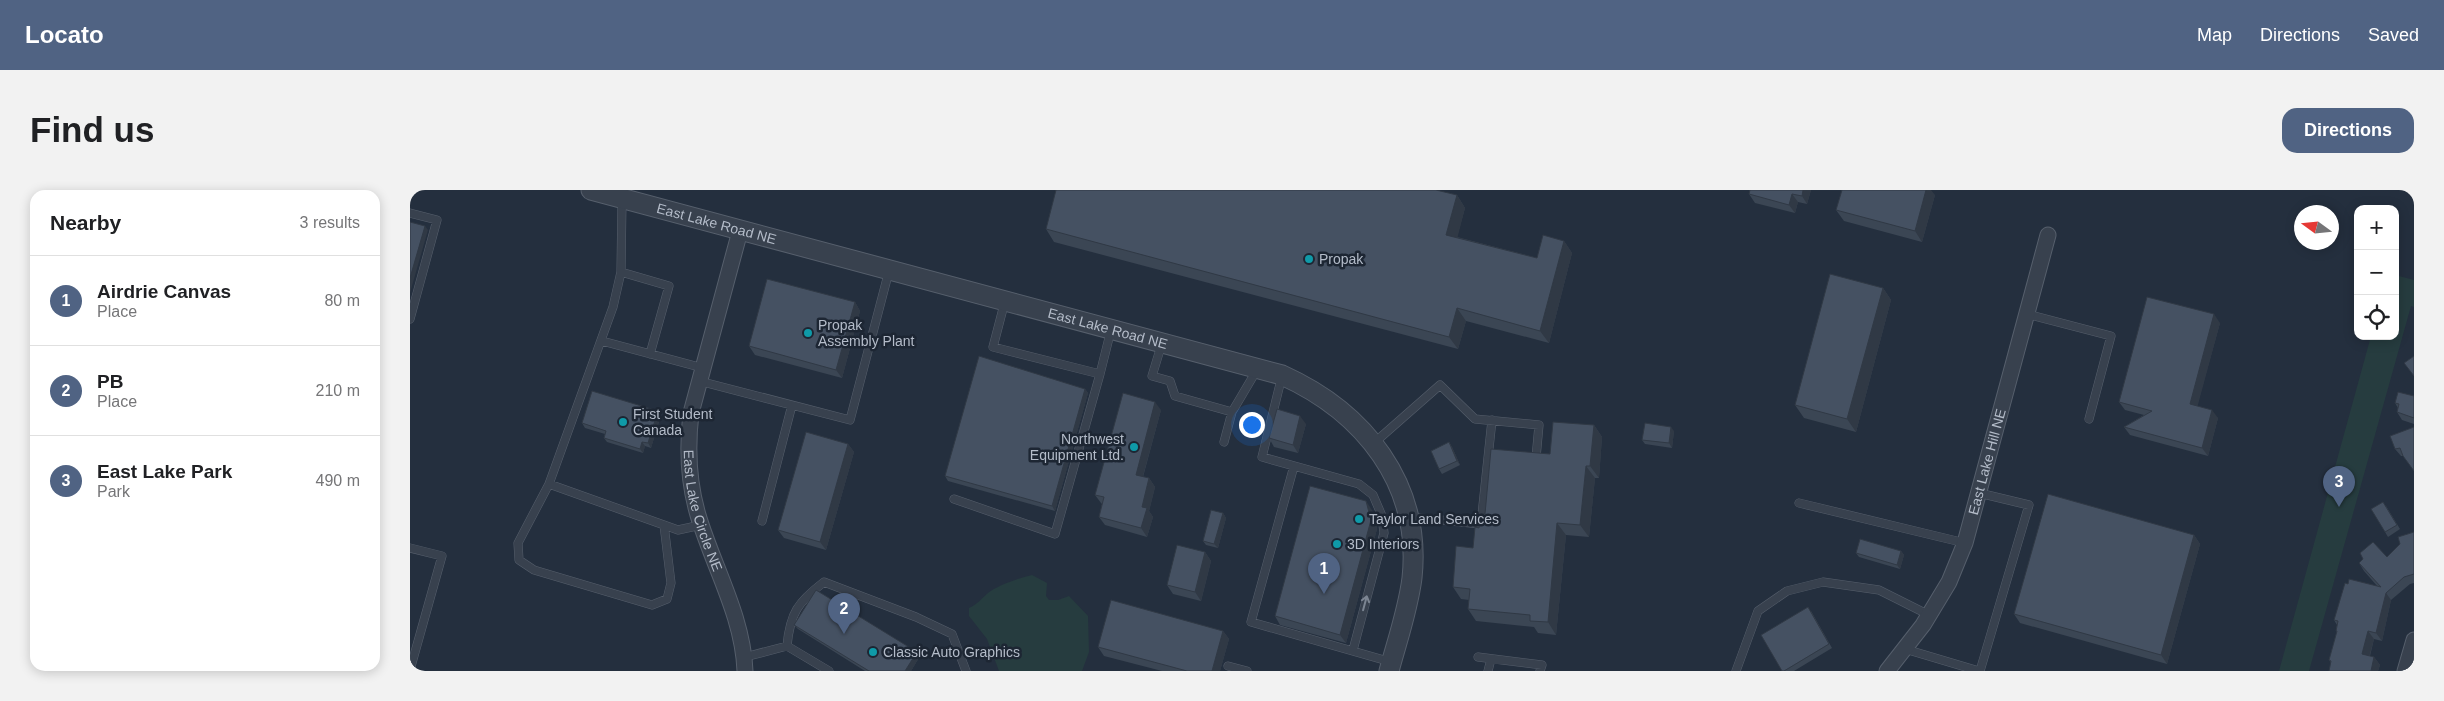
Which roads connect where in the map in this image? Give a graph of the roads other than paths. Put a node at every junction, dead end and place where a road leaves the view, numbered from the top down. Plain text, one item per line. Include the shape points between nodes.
1 (591, 190) edge
2 (622, 198) junction
3 (410, 213) edge
4 (740, 231) junction
5 (2048, 235) dead end
6 (889, 270) junction
7 (621, 272) junction
8 (1005, 301) junction
9 (2027, 314) junction
10 (410, 319) edge
11 (1112, 329) junction
12 (602, 341) junction
13 (1162, 343) junction
14 (650, 354) junction
15 (1258, 368) junction
16 (701, 374) junction
17 (1100, 374) junction
18 (1282, 375) junction
19 (792, 405) junction
20 (1232, 412) junction
21 (2089, 419) dead end
22 (1492, 420) junction
23 (1224, 442) dead end
24 (1374, 443) junction
25 (1536, 458) edge
26 (1294, 466) junction
27 (549, 484) junction
28 (1979, 493) junction
29 (954, 499) dead end
30 (1799, 502) dead end
31 (1408, 517) junction
32 (762, 521) dead end
33 (664, 525) junction
34 (701, 525) junction
35 (1965, 543) junction
36 (410, 548) edge
37 (1929, 614) junction
38 (2414, 640) edge
39 (787, 646) junction
40 (1353, 650) junction
41 (1905, 650) junction
42 (1478, 657) dead end
43 (1491, 659) junction
44 (745, 664) edge
45 (1228, 666) dead end
46 (1390, 666) edge
47 (410, 670) edge
48 (828, 671) edge
49 (966, 671) edge
50 (1247, 671) edge
51 (1488, 671) edge
52 (1540, 671) edge
53 (1736, 671) edge
54 (1887, 671) edge
55 (1980, 671) edge
56 (2406, 671) edge

1 - 2 street, East Lake Road NE
2 - 4 street, East Lake Road NE
2 - 7 lane
3 - 10 lane via 438,220
4 - 6 street, East Lake Road NE
4 - 16 street, East Lake Circle NE
5 - 9 street, East Lake Hill NE
6 - 8 street, East Lake Road NE
6 - 19 lane via 850,420
7 - 12 lane
7 - 14 lane via 669,286
8 - 11 street, East Lake Road NE
8 - 17 lane via 993,347
9 - 21 lane via 2110,336
9 - 28 street, East Lake Hill NE
11 - 13 street, East Lake Road NE
11 - 17 lane
12 - 14 lane
12 - 27 lane
13 - 15 street, East Lake Road NE
13 - 20 lane via 1152,376 1170,381 1175,396
14 - 16 lane
15 - 18 street, East Lake Road NE
15 - 20 lane
16 - 19 lane
16 - 34 street, East Lake Circle NE via 691,413 688,444 690,476
17 - 29 lane via 1055,534
18 - 24 street, East Lake Road NE via 1328,399
18 - 26 lane via 1262,458
19 - 32 lane
20 - 23 lane
22 - 24 lane via 1475,419 1440,385
22 - 25 lane via 1539,425
22 - 31 lane via 1481,524
24 - 31 street, East Lake Road NE via 1395,477
40 -> 26 lane via 1384,533 1382,516 1373,495 1359,484
26 - 40 lane via 1251,622
27 - 33 lane
27 - 33 lane via 518,543 519,560 534,570 652,605 666,599 671,583
28 - 35 street, East Lake Hill NE
28 - 55 lane via 2029,505
30 - 35 lane
31 - 46 street, East Lake Road NE via 1412,578
33 - 34 lane via 678,530
34 - 44 street, East Lake Circle NE via 736,621
35 - 37 street, East Lake Hill NE
36 - 47 lane via 442,556
37 - 41 street, East Lake Hill NE
37 - 53 lane via 1879,590 1823,582 1787,591 1758,611
38 - 56 street
39 - 44 lane
39 - 48 lane
39 - 49 lane via 789,625 803,598 824,582 952,634
40 - 46 lane
41 - 54 street, East Lake Hill NE
41 - 55 lane
42 - 43 lane
43 - 51 lane
43 - 52 lane via 1542,665
45 - 50 lane

